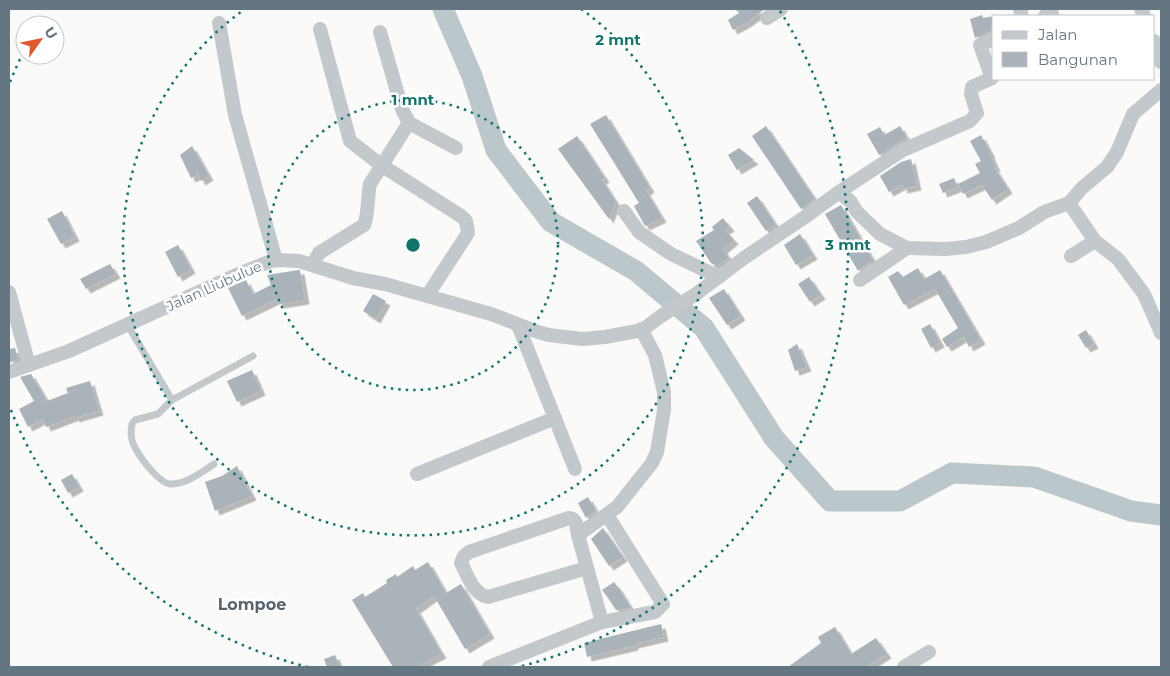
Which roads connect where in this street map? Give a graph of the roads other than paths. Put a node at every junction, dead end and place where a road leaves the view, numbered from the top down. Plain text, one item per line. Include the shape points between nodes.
1 (781, 9) edge
2 (767, 18) dead end
3 (219, 23) dead end
4 (320, 29) dead end
5 (380, 32) dead end
6 (992, 40) edge
7 (1155, 43) edge
8 (1161, 62) edge
9 (992, 78) edge
10 (992, 78) edge
11 (1161, 90) edge
12 (409, 123) junction
13 (456, 148) dead end
14 (381, 165) junction
15 (839, 192) junction
16 (1069, 203) junction
17 (624, 211) dead end
18 (1095, 241) junction
19 (907, 248) junction
20 (1071, 256) dead end
21 (276, 260) junction
22 (312, 265) junction
23 (719, 277) junction
24 (860, 280) dead end
25 (9, 292) edge
26 (427, 296) junction
27 (11, 308) edge
28 (127, 324) junction
29 (518, 326) junction
30 (641, 329) junction
31 (1161, 333) edge
32 (253, 356) dead end
33 (29, 365) junction
34 (9, 372) edge
35 (172, 400) junction
36 (555, 418) junction
37 (214, 464) dead end
38 (575, 469) dead end
39 (417, 474) dead end
40 (606, 515) junction
41 (578, 535) junction
42 (587, 568) junction
43 (602, 622) junction
44 (929, 652) dead end
45 (489, 667) edge
46 (904, 667) edge

1 - 2 street
3 - 21 street via 235,115
4 - 14 street via 350,141
5 - 12 street
6 - 9 street via 980,45
7 - 8 street
10 - 15 street via 972,87 977,113 970,121 903,150
11 - 16 street via 1137,109 1107,167
12 - 13 street
12 - 14 street
14 - 22 street via 370,184 364,225 319,253
14 - 26 street via 466,221 468,233
15 - 19 street via 880,234
15 - 23 street
16 - 18 street
16 - 19 street via 986,242 946,249
17 - 23 street via 639,232 672,254
18 - 20 street
18 - 31 street via 1118,259 1135,281
19 - 24 street
21 - 22 street, Jalan Liubulue
21 - 28 street, Jalan Liubulue
22 - 26 street, Jalan Liubulue
23 - 30 street
25 - 27 street
26 - 29 street, Jalan Liubulue via 491,314
27 - 33 street
28 - 33 street, Jalan Liubulue via 69,351
28 - 35 lane
29 - 30 street, Jalan Liubulue via 582,339
29 - 36 street
30 - 40 street via 655,355 660,373 664,401 662,429 652,463 617,507
32 - 35 lane
33 - 34 street, Jalan Liubulue
35 - 37 lane via 158,414 135,420 132,424 132,440 143,458 160,480 170,484 187,480
36 - 38 street
36 - 39 street
40 - 41 street
40 - 43 street via 663,604 655,612
41 - 42 street
41 - 42 street via 576,523 569,518 469,552 461,564 481,596
42 - 43 street
43 - 45 street
44 - 46 street

